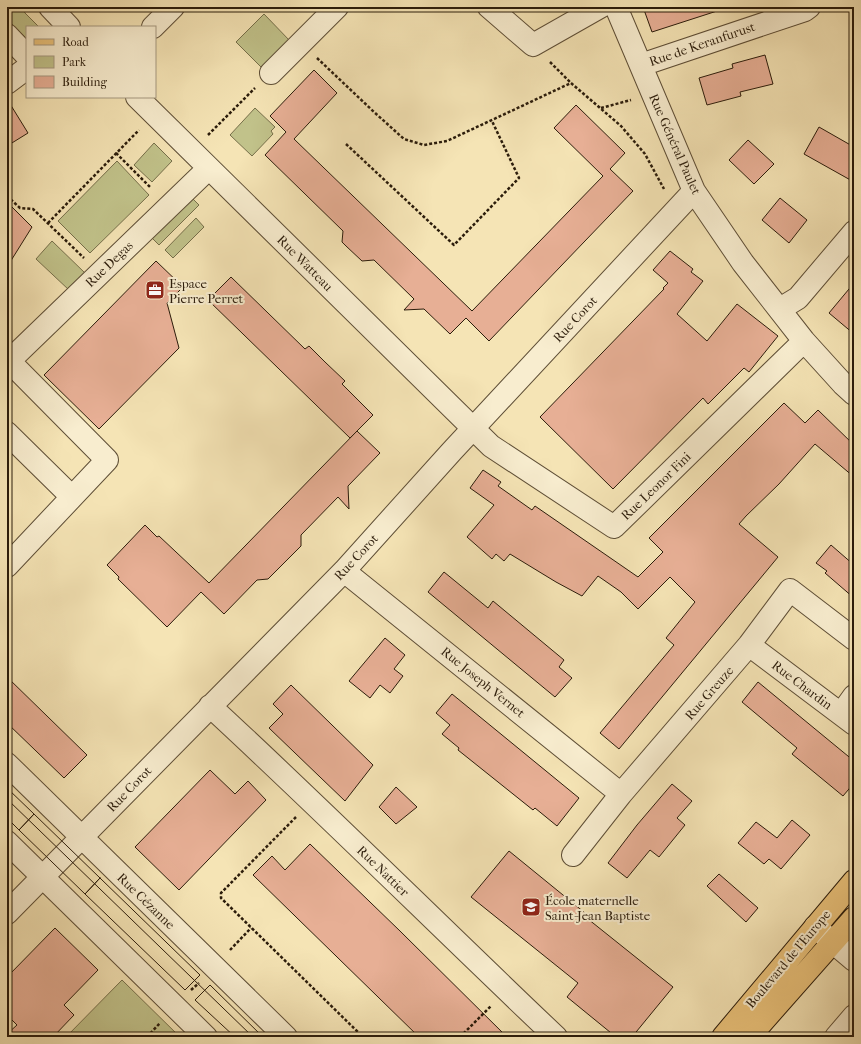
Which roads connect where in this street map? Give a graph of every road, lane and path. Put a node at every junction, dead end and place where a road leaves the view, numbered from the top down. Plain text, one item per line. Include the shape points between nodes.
1 (50, 7) edge
2 (172, 7) edge
3 (337, 7) edge
4 (489, 7) edge
5 (536, 7) edge
6 (600, 7) edge
7 (616, 7) edge
8 (809, 7) edge
9 (540, 11) dead end
10 (68, 26) edge
11 (154, 26) edge
12 (7, 35) edge
13 (301, 43) junction
14 (533, 45) junction
15 (26, 55) edge
16 (640, 65) junction
17 (26, 69) edge
18 (271, 73) joint
19 (7, 83) edge
20 (571, 83) junction
21 (653, 93) junction
22 (138, 98) edge
23 (601, 108) junction
24 (492, 121) junction
25 (141, 128) dead end
26 (346, 144) dead end
27 (192, 151) junction
28 (116, 153) junction
29 (209, 168) junction
30 (151, 188) dead end
31 (694, 191) junction
32 (7, 196) edge
33 (676, 211) junction
34 (48, 223) junction
35 (854, 232) edge
36 (100, 273) junction
37 (780, 309) junction
38 (804, 341) junction
39 (8, 362) edge
40 (854, 394) edge
41 (472, 429) junction
42 (7, 433) edge
43 (72, 497) junction
44 (7, 566) edge
45 (344, 571) junction
46 (854, 639) edge
47 (750, 645) junction
48 (854, 696) edge
49 (210, 706) junction
50 (847, 719) edge
51 (7, 764) edge
52 (621, 794) junction
53 (312, 801) junction
54 (81, 837) junction
55 (7, 842) edge
56 (573, 855) dead end
57 (43, 877) junction
58 (854, 881) edge
59 (7, 913) edge
60 (854, 918) edge
61 (815, 927) junction
62 (251, 928) junction
63 (833, 942) junction
64 (229, 952) dead end
65 (854, 960) edge
66 (496, 1001) dead end
67 (854, 1016) edge
68 (206, 1037) edge
69 (286, 1037) edge
70 (363, 1037) edge
71 (460, 1037) edge
72 (556, 1037) edge
73 (722, 1037) edge
74 (749, 1037) edge
75 (836, 1037) edge

1 - 10 street
2 - 11 street
3 - 13 street
4 - 14 street
5 - 9 path
6 - 14 street
7 - 16 street, Rue Général Paulet
8 - 16 street, Rue de Keranfurust
12 - 15 street
13 - 18 street
13 - 24 path via 404,139 424,145 447,142
14 - 20 path
16 - 21 street, Rue Général Paulet
17 - 19 street
18 - 27 path
20 - 23 path
20 - 24 path
21 - 23 path
21 - 31 street, Rue Général Paulet
22 - 27 street, Rue Watteau
23 - 33 path via 621,126 645,154
24 - 26 path via 519,178 454,245
25 - 28 path
27 - 29 street, Rue Watteau
28 - 30 path
28 - 34 path
29 - 36 street, Rue Degas
29 - 41 street, Rue Watteau
31 - 33 street, Rue Corot
31 - 37 street, Rue Général Paulet via 743,263
32 - 34 path via 20,208 33,209
33 - 41 street, Rue Corot
34 - 36 path
35 - 37 street via 798,298
36 - 39 street, Rue Degas
37 - 38 street, Rue Général Paulet
38 - 40 street, Rue Général Paulet
38 - 41 street, Rue Leonor Fini via 614,528 491,446
39 - 43 street, Rue Degas via 107,460
41 - 45 street, Rue Corot
42 - 43 street
43 - 44 street, Rue Degas
45 - 49 street, Rue Corot
45 - 52 street, Rue Joseph Vernet
46 - 47 street, Rue Greuze via 790,590
47 - 50 street, Rue Chardin
47 - 52 street, Rue Greuze
48 - 50 street
49 - 53 street, Rue Nattier
49 - 54 street, Rue Corot
51 - 54 street, Rue Cézanne
52 - 56 street, Rue Greuze
53 - 62 path via 221,893 221,898
53 - 72 street, Rue Nattier
54 - 57 street, Rue Corot
54 - 69 street, Rue Cézanne
55 - 57 street
57 - 59 street, Rue Corot
57 - 68 street
58 - 61 main road, Boulevard de l'Europe
60 - 63 main road, Boulevard de l'Europe
61 - 63 street
61 - 73 main road, Boulevard de l'Europe
62 - 64 path
62 - 70 path
63 - 65 street
63 - 74 main road, Boulevard de l'Europe
66 - 71 path
67 - 75 street

